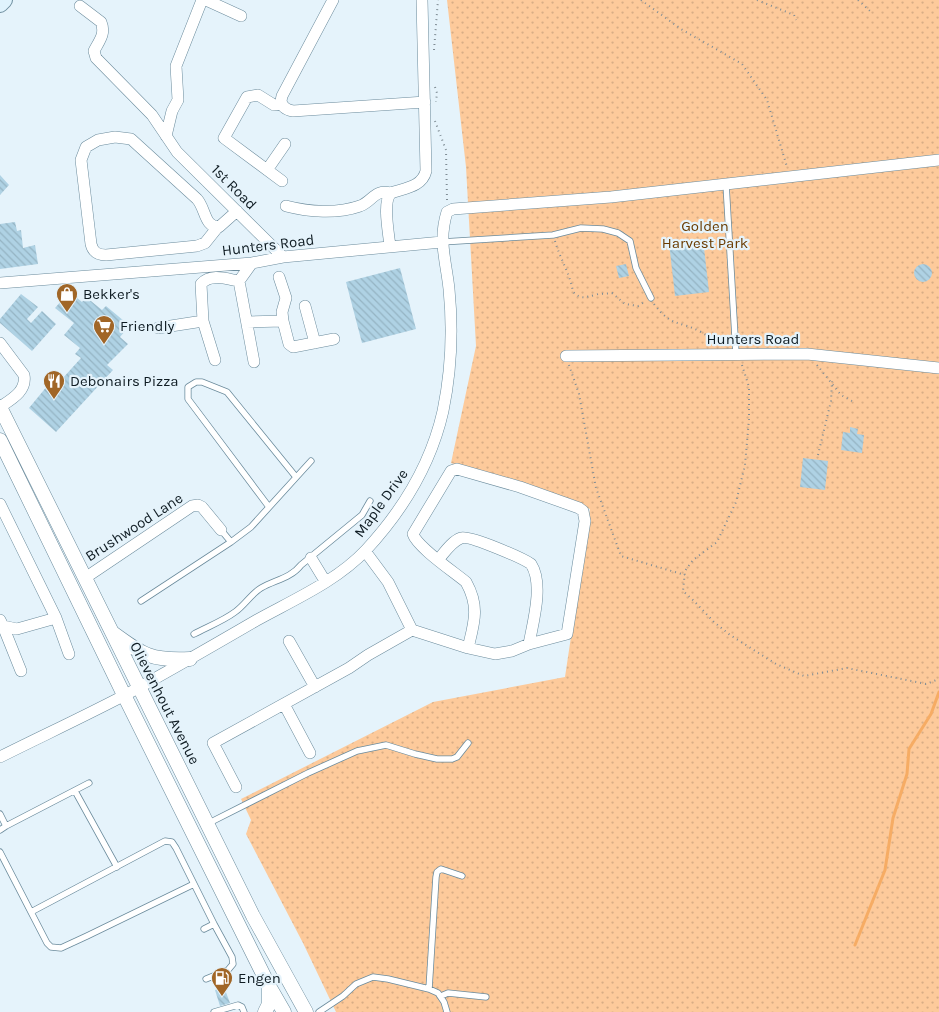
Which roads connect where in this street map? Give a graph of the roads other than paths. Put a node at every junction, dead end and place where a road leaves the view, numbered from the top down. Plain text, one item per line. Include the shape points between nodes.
1 (4, 0) edge
2 (202, 0) edge
3 (206, 0) edge
4 (333, 0) edge
5 (422, 0) edge
6 (0, 4) edge
7 (80, 6) dead end
8 (241, 16) dead end
9 (282, 104) junction
10 (430, 105) junction
11 (166, 136) junction
12 (285, 144) dead end
13 (939, 160) edge
14 (267, 170) junction
15 (282, 181) dead end
16 (726, 184) junction
17 (391, 193) junction
18 (286, 206) dead end
19 (237, 211) junction
20 (217, 228) junction
21 (442, 242) junction
22 (390, 247) junction
23 (282, 257) junction
24 (252, 263) junction
25 (279, 277) dead end
26 (239, 282) junction
27 (0, 283) edge
28 (651, 298) road end
29 (305, 306) dead end
30 (203, 321) junction
31 (284, 321) junction
32 (246, 322) junction
33 (158, 328) dead end
34 (334, 339) dead end
35 (0, 343) edge
36 (315, 343) junction
37 (736, 354) junction
38 (566, 356) road end
39 (215, 360) dead end
40 (254, 362) dead end
41 (939, 368) edge
42 (0, 407) edge
43 (0, 440) edge
44 (311, 461) dead end
45 (296, 477) junction
46 (370, 501) dead end
47 (1, 507) edge
48 (269, 507) junction
49 (221, 530) joint
50 (231, 542) junction
51 (365, 551) junction
52 (311, 558) junction
53 (438, 560) junction
54 (85, 578) junction
55 (326, 581) junction
56 (142, 601) dead end
57 (56, 618) junction
58 (1, 624) edge
59 (412, 630) junction
60 (111, 631) junction
61 (194, 634) dead end
62 (289, 641) dead end
63 (529, 644) junction
64 (468, 648) junction
65 (69, 654) dead end
66 (190, 659) junction
67 (21, 671) dead end
68 (315, 687) junction
69 (139, 688) junction
70 (124, 695) junction
71 (284, 704) junction
72 (468, 742) dead end
73 (1, 753) edge
74 (310, 753) dead end
75 (90, 783) dead end
76 (236, 787) dead end
77 (75, 791) junction
78 (0, 814) edge
79 (207, 824) junction
80 (6, 826) junction
81 (0, 830) edge
82 (0, 852) edge
83 (117, 867) junction
84 (462, 876) dead end
85 (194, 884) junction
86 (31, 912) junction
87 (214, 924) junction
88 (204, 929) dead end
89 (206, 979) dead end
90 (269, 986) junction
91 (429, 989) junction
92 (441, 996) junction
93 (486, 997) dead end
94 (214, 1012) edge
95 (244, 1012) edge
96 (265, 1012) edge
97 (284, 1012) edge
98 (306, 1012) edge
99 (319, 1012) edge
100 (447, 1012) edge

1 - 6 main road
2 - 11 street via 176,66 178,100
3 - 8 street
4 - 9 street via 282,96
5 - 10 street
7 - 11 street, 1st Road via 102,26 102,37 94,51 96,58 152,115
9 - 10 street via 293,111
9 - 14 street via 274,105 258,95 247,96 224,138
10 - 17 street via 424,178 416,185
11 - 19 street, 1st Road via 177,152
12 - 14 street
13 - 16 street
14 - 15 street
16 - 21 street via 453,209 447,212
16 - 37 lane
17 - 18 street via 375,194 362,205 342,209 307,211
17 - 22 street via 386,206
19 - 20 street
19 - 23 street, 1st Road
20 - 20 street via 208,223 197,199 130,139 104,138 83,152 81,160 91,244 99,255 202,246
21 - 22 street, Hunters Road
21 - 28 lane via 553,235 581,228 618,233 630,241 636,268
21 - 51 street, Maple Drive via 451,326 448,386 443,411 423,469 399,509
22 - 23 street, Hunters Road
23 - 24 street, Hunters Road
24 - 26 street
24 - 27 street, Hunters Road
25 - 31 street via 286,298 282,312
26 - 30 street via 221,277 202,282
26 - 32 street
29 - 36 street
30 - 33 street
30 - 39 street
31 - 32 street
31 - 36 street via 290,346
32 - 40 street
34 - 36 street
35 - 42 street via 25,381 19,393
37 - 38 street, Hunters Road
37 - 41 street, Hunters Road via 807,354
42 - 54 street, Olievenhout Avenue
43 - 70 street
44 - 45 lane
45 - 48 lane
45 - 48 lane via 227,392 202,382 188,387 188,399
46 - 52 lane via 362,515
47 - 57 street
48 - 50 lane via 251,527
49 - 50 lane
49 - 54 street, Brushwood Lane via 202,507 192,506
50 - 56 lane
51 - 55 street, Maple Drive
51 - 59 street via 388,582
52 - 55 street
52 - 61 lane via 289,576 259,589 236,611
53 - 63 street via 456,540 464,537 531,564 538,591
53 - 63 street via 413,534 454,469 520,487 583,511 585,521 569,631 564,636
53 - 64 street via 466,582 472,593 476,613
54 - 60 street, Olievenhout Avenue
55 - 66 street, Maple Drive
57 - 58 street via 17,629
57 - 65 street
58 - 67 street
59 - 64 street
59 - 68 street
60 - 66 street via 151,657
60 - 69 street, Olievenhout Avenue
62 - 68 street
63 - 64 street via 502,653
66 - 69 street, Maple Drive
68 - 71 street
69 - 70 street, Maple Drive
69 - 79 street, Olievenhout Avenue
70 - 73 street, Maple Drive
70 - 90 street
71 - 74 street
71 - 76 street via 213,743
72 - 79 lane via 452,759 429,757 386,745 357,751
75 - 77 lane
77 - 80 lane
77 - 83 lane
78 - 80 lane
79 - 98 street, Olievenhout Avenue
80 - 81 lane
82 - 86 lane
83 - 85 lane via 168,841 176,848
83 - 86 lane
84 - 91 lane via 441,869 437,872
85 - 86 lane via 56,948 47,943
85 - 87 lane
87 - 88 lane
87 - 89 lane via 233,964 228,970
90 - 96 street
90 - 97 street
91 - 92 lane
91 - 99 lane via 373,978 356,984
92 - 93 lane via 448,993
92 - 100 lane
94 - 95 lane via 238,1005

